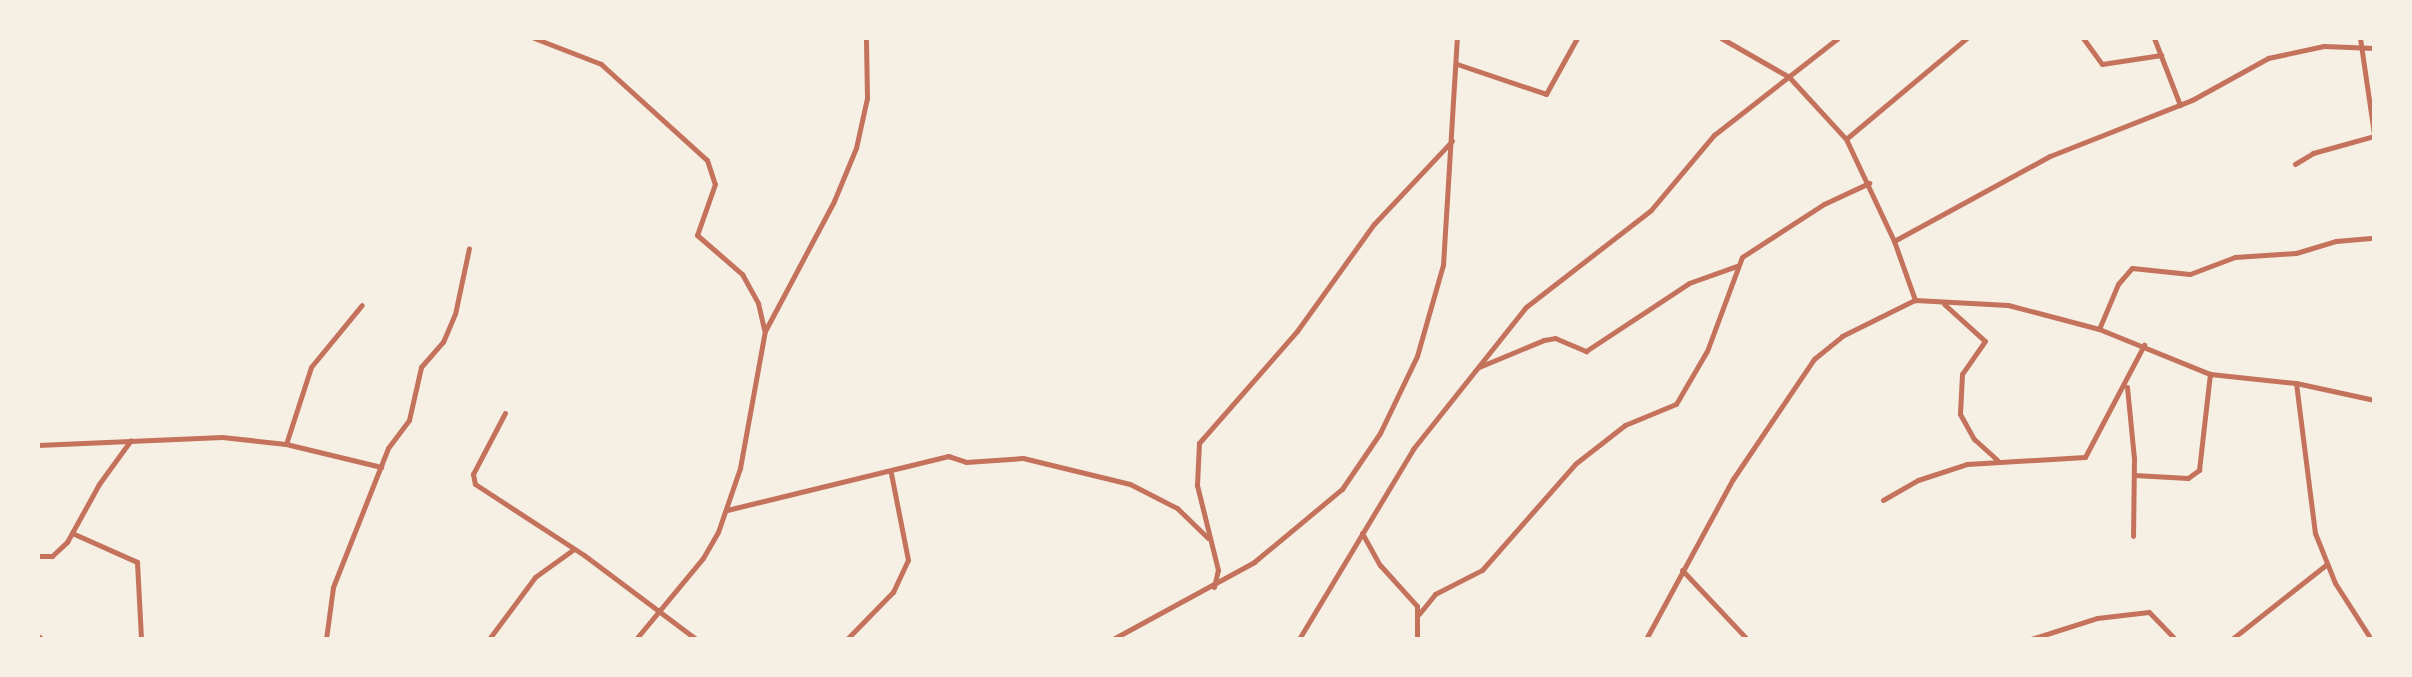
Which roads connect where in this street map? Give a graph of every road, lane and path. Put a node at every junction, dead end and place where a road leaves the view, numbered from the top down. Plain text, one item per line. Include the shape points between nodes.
1 (534, 38) edge
2 (866, 38) edge
3 (1457, 38) edge
4 (1577, 38) edge
5 (1721, 38) edge
6 (1838, 38) edge
7 (1967, 38) edge
8 (2083, 38) edge
9 (2154, 38) edge
10 (2162, 38) edge
11 (2360, 38) edge
12 (2157, 46) junction
13 (2374, 48) edge
14 (2361, 49) junction
15 (2161, 55) junction
16 (1457, 64) junction
17 (1789, 77) junction
18 (2180, 105) junction
19 (2374, 135) edge
20 (1846, 139) junction
21 (1452, 140) junction
22 (2295, 164) dead end
23 (1869, 183) junction
24 (2374, 238) edge
25 (1894, 241) junction
26 (469, 248) dead end
27 (1737, 266) junction
28 (1915, 300) junction
29 (1943, 303) junction
30 (362, 305) dead end
31 (2099, 329) junction
32 (765, 331) junction
33 (2144, 345) junction
34 (1477, 367) junction
35 (2210, 374) junction
36 (2296, 383) junction
37 (2127, 386) junction
38 (2374, 400) edge
39 (505, 413) dead end
40 (132, 440) junction
41 (286, 444) junction
42 (38, 445) edge
43 (1997, 460) junction
44 (381, 467) junction
45 (891, 472) junction
46 (2134, 475) junction
47 (1883, 500) dead end
48 (727, 510) junction
49 (72, 533) junction
50 (1361, 533) junction
51 (2133, 536) dead end
52 (1211, 542) junction
53 (574, 549) junction
54 (38, 556) edge
55 (2327, 564) junction
56 (1682, 570) junction
57 (1213, 588) junction
58 (660, 610) junction
59 (1419, 614) junction
60 (141, 639) edge
61 (326, 639) edge
62 (489, 639) edge
63 (636, 639) edge
64 (696, 639) edge
65 (847, 639) edge
66 (1113, 639) edge
67 (1299, 639) edge
68 (1417, 639) edge
69 (1646, 639) edge
70 (1747, 639) edge
71 (2031, 639) edge
72 (2175, 639) edge
73 (2232, 639) edge
74 (2371, 639) edge

1 - 32 street via 601,64 707,160 715,184 697,235 742,274
2 - 32 street via 867,98 856,148
3 - 16 street
4 - 16 street via 1546,94
5 - 17 street
6 - 17 street
7 - 20 street
8 - 15 street via 2102,64
9 - 12 street
10 - 12 street
11 - 14 street
12 - 15 street
13 - 14 street
14 - 18 street via 2291,50
14 - 19 street
15 - 18 street
16 - 21 street
17 - 20 street
17 - 34 street via 1714,135 1651,210 1526,307
18 - 25 street via 2050,156
19 - 22 street via 2313,153
20 - 23 street
21 - 52 street via 1374,224 1297,331 1199,443 1197,472
21 - 57 street via 1443,265 1403,391 1342,489
23 - 25 street
23 - 27 street via 1749,252
24 - 31 street via 2336,241 2296,253 2249,255 2190,274 2132,268 2118,284
25 - 28 street
26 - 44 street via 455,314 443,342 421,367 409,420 391,442
27 - 34 street via 1689,283 1586,351 1555,338
27 - 59 street via 1707,351 1676,404 1625,425 1575,464 1482,570 1435,594
28 - 29 street
28 - 56 street via 1842,336 1814,359 1733,479
29 - 31 street via 2008,305
29 - 43 street via 1985,341 1962,374 1960,414 1974,439
30 - 41 street via 307,373
31 - 33 street
32 - 48 street via 749,429
33 - 35 street
33 - 37 street
34 - 50 street via 1413,449
35 - 36 street
35 - 46 street via 2199,470 2188,478
36 - 38 street
36 - 55 street via 2306,492
37 - 43 street via 2085,457
37 - 46 street
39 - 53 street via 473,474 475,484
40 - 41 street via 222,437
40 - 42 street
40 - 49 street
41 - 44 street
43 - 47 street via 1941,470
44 - 61 street via 333,587
45 - 48 street
45 - 52 street via 948,456 966,462 1023,458 1057,464 1155,495 1192,520
45 - 65 street via 908,560 893,592
46 - 51 street
48 - 58 street via 712,546
49 - 54 street via 52,556
49 - 60 street via 137,562
50 - 59 street
50 - 67 street
52 - 57 street via 1218,570
53 - 58 street
53 - 62 street via 535,577
55 - 73 street
55 - 74 street
56 - 69 street
56 - 70 street
57 - 66 street
58 - 63 street
58 - 64 street
59 - 68 street
71 - 72 street via 2097,618 2149,612

